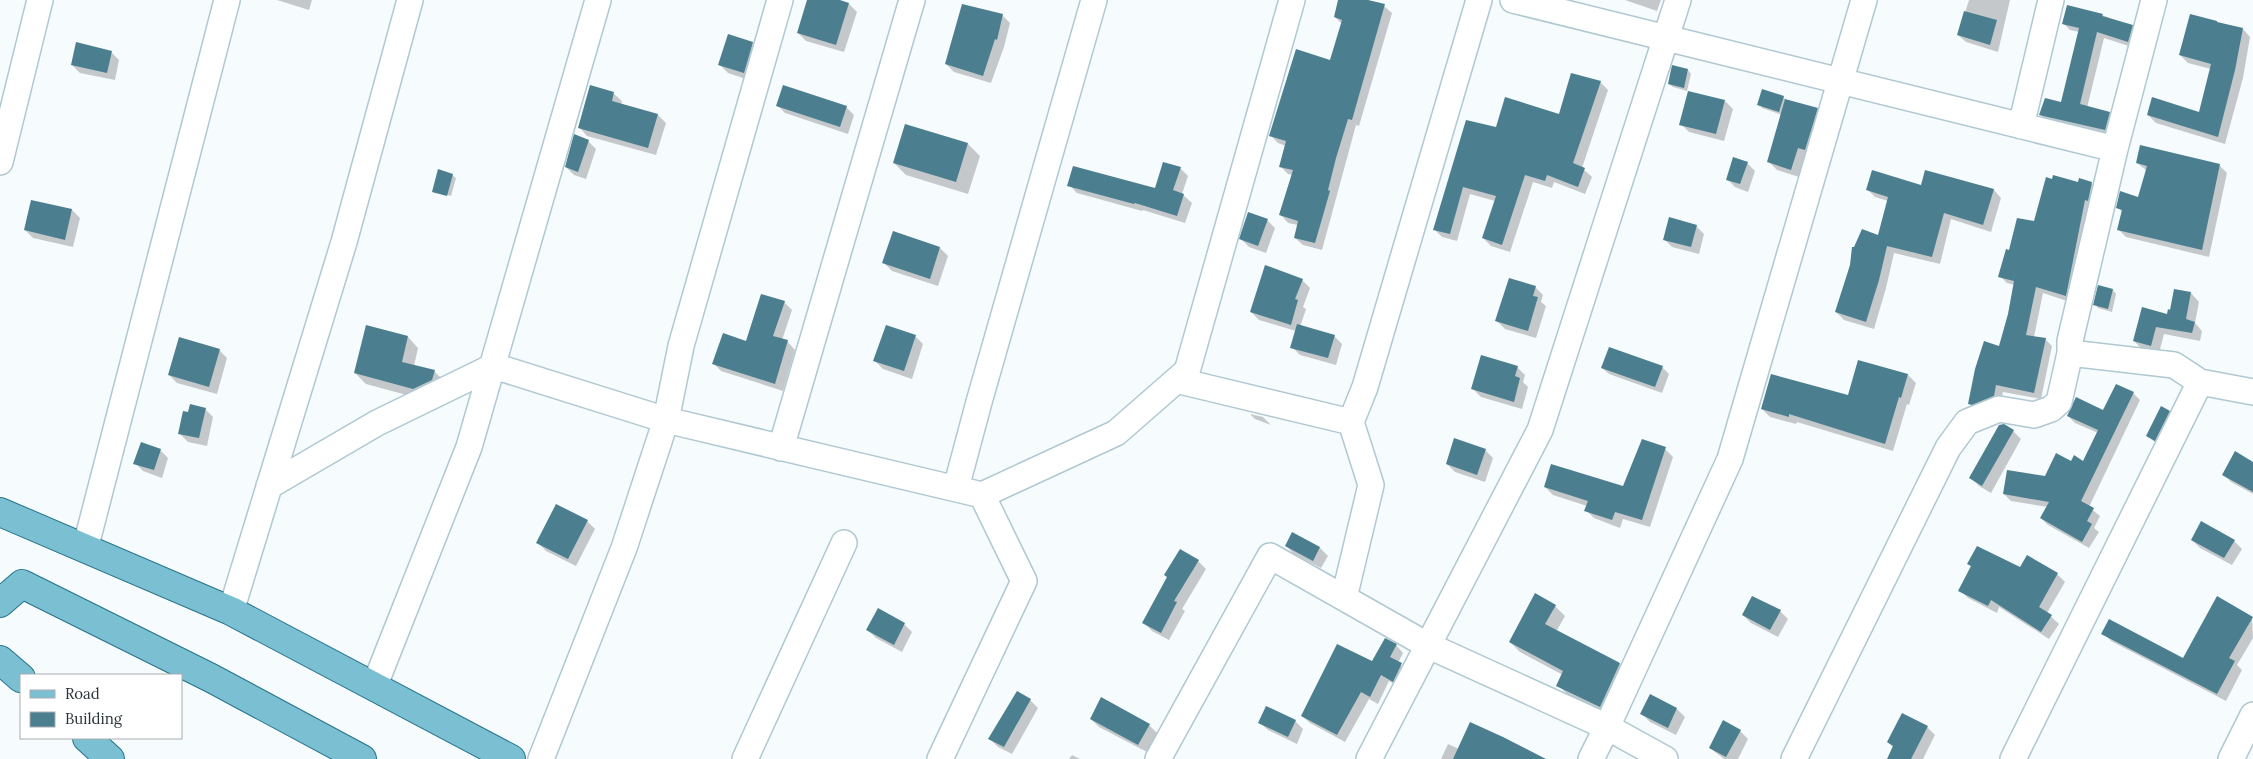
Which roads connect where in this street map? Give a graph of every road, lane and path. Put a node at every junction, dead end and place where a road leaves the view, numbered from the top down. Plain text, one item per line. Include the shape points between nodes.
1 (40, 0) edge
2 (227, 0) edge
3 (410, 0) edge
4 (598, 0) edge
5 (780, 0) edge
6 (912, 0) edge
7 (1094, 0) edge
8 (1292, 0) edge
9 (1479, 0) edge
10 (1513, 0) edge
11 (1678, 0) edge
12 (1864, 0) edge
13 (2051, 0) edge
14 (2154, 0) edge
15 (1666, 38) junction
16 (1840, 81) junction
17 (2021, 126) junction
18 (2115, 149) junction
19 (0, 162) edge
20 (2070, 353) junction
21 (494, 366) junction
22 (1187, 371) junction
23 (2200, 382) junction
24 (2253, 392) edge
25 (666, 420) junction
26 (1351, 422) junction
27 (781, 448) junction
28 (269, 486) junction
29 (956, 488) junction
30 (982, 495) junction
31 (0, 512) edge
32 (844, 543) dead end
33 (85, 549) junction
34 (1344, 598) junction
35 (0, 603) edge
36 (231, 611) junction
37 (1427, 645) junction
38 (374, 687) junction
39 (2253, 715) edge
40 (1607, 727) junction
41 (88, 739) edge
42 (351, 756) edge
43 (110, 759) edge
44 (511, 759) edge
45 (541, 759) edge
46 (745, 759) edge
47 (940, 759) edge
48 (1158, 759) edge
49 (1369, 759) edge
50 (1590, 759) edge
51 (1664, 759) edge
52 (1794, 759) edge
53 (2012, 759) edge
54 (2231, 759) edge

1 - 19 street
2 - 33 street
3 - 28 street via 344,242
4 - 21 street
5 - 25 street via 682,346
6 - 27 street
7 - 29 street
8 - 22 street
9 - 26 street via 1365,386
10 - 15 street
11 - 15 street
12 - 16 street
13 - 17 street
14 - 18 street
15 - 16 street
15 - 37 street via 1540,430
16 - 17 street
16 - 40 street via 1730,459
17 - 18 street
18 - 20 street via 2070,341
20 - 23 street via 2174,365
20 - 52 street via 2059,402 2051,409 2034,415 1999,409 1967,422 1948,448
21 - 25 street
21 - 28 street via 377,423
21 - 38 street via 469,448
22 - 26 street via 1184,382
22 - 30 street via 1116,433
23 - 24 street
23 - 53 street
25 - 27 street
25 - 45 street via 624,548
26 - 34 street via 1371,485
27 - 29 street
28 - 36 street
29 - 30 street
30 - 47 street via 1024,581
31 - 33 main road
32 - 46 street
33 - 36 main road
34 - 37 street
34 - 48 street via 1270,556
35 - 42 main road via 22,584 211,678
36 - 38 main road
37 - 40 street
37 - 49 street
38 - 44 main road
39 - 54 street
40 - 50 street
40 - 51 street
41 - 43 main road

